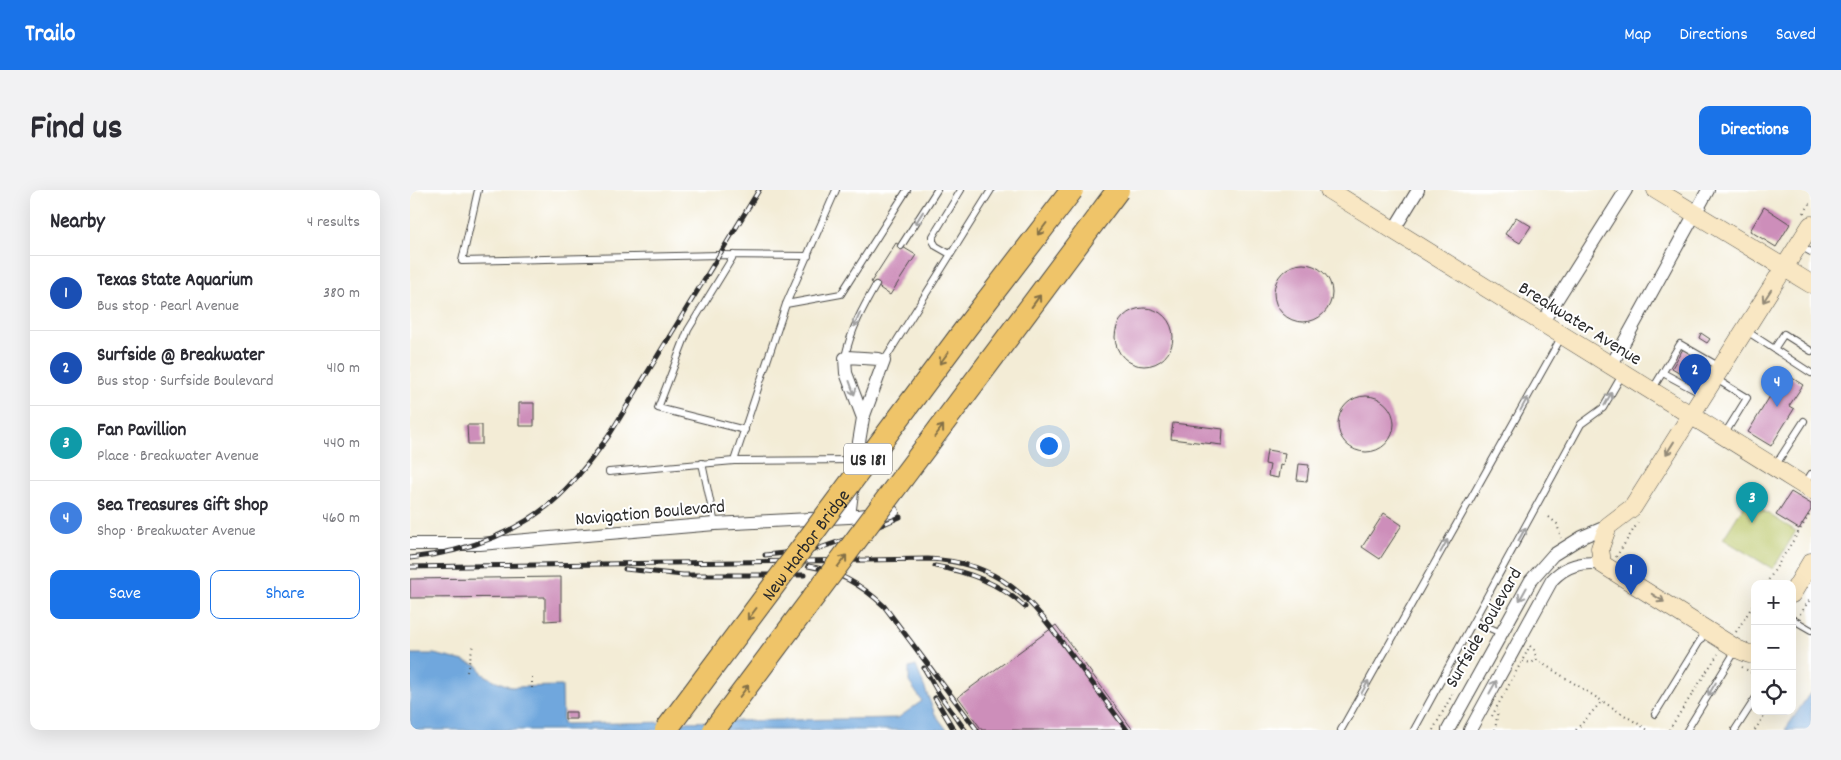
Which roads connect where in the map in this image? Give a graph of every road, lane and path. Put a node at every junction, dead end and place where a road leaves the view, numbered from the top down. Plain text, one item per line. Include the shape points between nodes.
1 (478, 190) edge
2 (836, 190) edge
3 (907, 190) edge
4 (937, 190) edge
5 (961, 190) edge
6 (991, 190) edge
7 (1072, 190) edge
8 (1118, 190) edge
9 (1329, 190) edge
10 (1418, 190) edge
11 (1626, 190) edge
12 (1656, 190) edge
13 (1708, 190) edge
14 (1695, 213) junction
15 (1811, 225) edge
16 (1393, 230) junction
17 (901, 246) dead end
18 (1805, 249) edge
19 (950, 254) junction
20 (734, 255) junction
21 (808, 256) junction
22 (1785, 267) junction
23 (1811, 284) edge
24 (876, 286) dead end
25 (786, 304) junction
26 (1542, 323) junction
27 (1744, 330) junction
28 (1562, 336) junction
29 (1774, 349) junction
30 (1811, 351) edge
31 (845, 358) junction
32 (884, 361) junction
33 (1617, 370) junction
34 (1663, 372) junction
35 (1717, 372) junction
36 (1811, 373) edge
37 (1652, 391) junction
38 (1703, 395) junction
39 (1690, 415) junction
40 (863, 418) junction
41 (1804, 421) dead end
42 (745, 430) junction
43 (1724, 436) junction
44 (856, 460) junction
45 (734, 461) junction
46 (702, 463) junction
47 (1774, 467) junction
48 (609, 472) dead end
49 (1809, 483) edge
50 (894, 512) dead end
51 (1811, 512) edge
52 (849, 517) junction
53 (1549, 517) dead end
54 (1641, 518) dead end
55 (715, 524) junction
56 (1608, 526) junction
57 (1564, 540) dead end
58 (410, 544) edge
59 (1608, 562) junction
60 (1811, 562) edge
61 (1768, 580) edge
62 (1796, 587) edge
63 (1811, 598) edge
64 (1751, 611) edge
65 (1796, 617) edge
66 (1474, 621) junction
67 (1796, 621) edge
68 (1707, 630) junction
69 (1811, 630) edge
70 (1501, 633) junction
71 (473, 645) dead end
72 (1733, 652) junction
73 (1751, 654) edge
74 (1523, 660) junction
75 (1538, 660) junction
76 (1751, 671) edge
77 (467, 672) dead end
78 (532, 677) dead end
79 (532, 692) dead end
80 (1453, 693) dead end
81 (1602, 701) junction
82 (1751, 705) edge
83 (1498, 707) junction
84 (1655, 714) dead end
85 (1764, 715) edge
86 (1491, 717) dead end
87 (1438, 719) junction
88 (1446, 726) edge
89 (666, 730) edge
90 (714, 730) edge
91 (1341, 730) edge
92 (1414, 730) edge
93 (1432, 730) edge
94 (1470, 730) edge
95 (1495, 730) edge
96 (1576, 730) edge
97 (1648, 730) edge
98 (1669, 730) edge
99 (1687, 730) edge
100 (1735, 730) edge
101 (1755, 730) edge

1 - 20 lane via 462,261
2 - 21 lane
3 - 25 lane via 842,294
4 -> 17 lane
5 - 19 lane via 932,241
6 - 19 lane
7 -> 89 highway, New Harbor Bridge / US 181, bridge
90 -> 8 highway, US 181, bridge
9 - 16 street, Breakwater Avenue
10 - 16 street
11 - 26 street
12 - 14 street
13 - 14 street
14 - 22 street
14 - 33 street
15 - 18 street, Surfside Boulevard
16 - 26 street, Breakwater Avenue
18 - 22 street, Surfside Boulevard
19 - 32 lane
20 - 21 lane
20 - 42 lane via 688,330 658,408
21 - 25 lane
22 - 23 street
22 -> 27 street, Surfside Boulevard
24 -> 31 lane via 855,323
25 - 42 lane
26 - 28 street, Breakwater Avenue
27 - 29 lane
27 - 35 street, Surfside Boulevard
28 - 33 street, Breakwater Avenue
91 -> 28 lane
29 - 30 lane via 1784,334
29 - 36 lane
31 - 32 street
31 -> 40 street via 846,373
32 - 40 street
33 - 37 street, Breakwater Avenue
66 -> 33 lane via 1581,424 1603,408
34 - 35 lane via 1680,344
34 - 37 lane
34 - 38 lane
35 - 38 street, Surfside Boulevard
35 - 43 lane via 1748,398
37 - 39 street, Breakwater Avenue
38 - 39 street, Surfside Boulevard
39 - 43 street, Breakwater Avenue
39 -> 56 street, Surfside Boulevard via 1633,507
40 - 44 street
41 - 47 lane
42 - 45 lane
43 - 47 street, Breakwater Avenue
44 - 45 lane
44 - 52 street
45 - 46 lane
46 - 48 lane
46 - 55 lane
47 - 49 street, Breakwater Avenue
50 - 52 street, Navigation Boulevard
51 - 61 path
52 - 55 street, Navigation Boulevard
53 - 57 path via 1557,524
54 - 59 path
55 - 58 street, Navigation Boulevard via 480,544
56 - 59 street via 1600,548
56 -> 70 street, Surfside Boulevard via 1567,546 1547,562 1531,580
59 -> 68 street
94 -> 59 street, Surfside Boulevard via 1552,580 1575,564
60 - 62 street
63 - 65 path
64 - 72 path
66 - 70 lane
66 - 92 lane
67 - 69 lane
68 - 72 street
68 - 84 lane
70 - 88 street, Surfside Boulevard
71 - 77 path
72 - 73 street
72 - 76 path
72 - 98 path via 1718,653
72 -> 99 lane
74 - 75 path via 1532,663
74 - 75 path via 1530,646
74 - 83 path
75 - 81 path
78 - 79 path
80 - 87 path
81 - 96 path
81 - 97 path
82 - 100 lane
83 - 86 path
83 - 95 path
85 - 101 path
87 - 88 path
87 - 93 path

